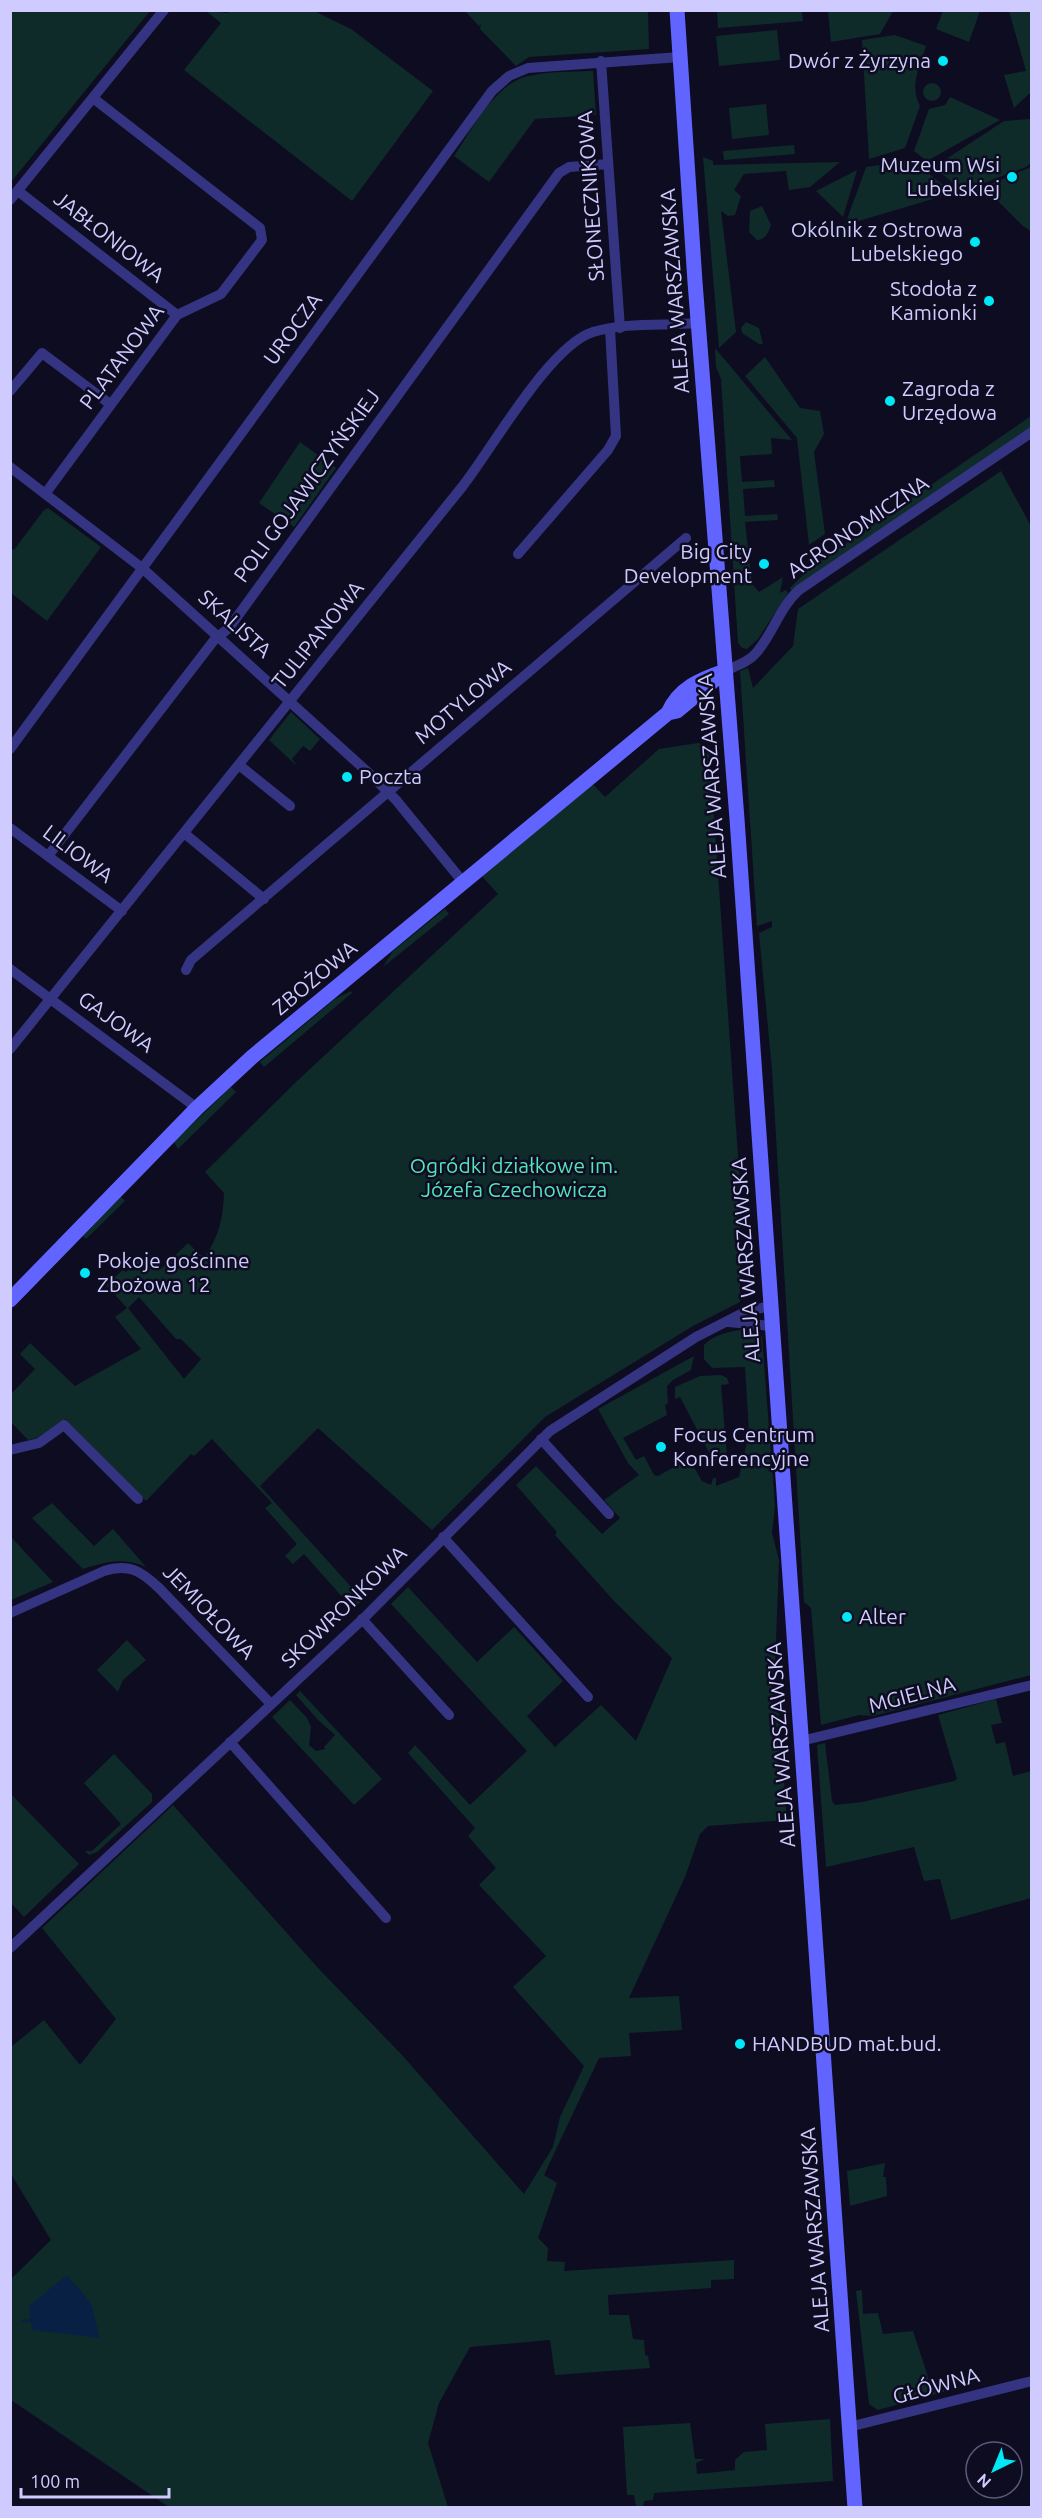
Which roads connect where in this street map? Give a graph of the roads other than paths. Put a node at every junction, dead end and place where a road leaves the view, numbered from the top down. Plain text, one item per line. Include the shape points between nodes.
1 (164, 10) edge
2 (677, 10) edge
3 (680, 57) junction
4 (601, 61) junction
5 (93, 98) junction
6 (608, 164) junction
7 (18, 190) junction
8 (10, 200) edge
9 (177, 315) junction
10 (698, 323) junction
11 (615, 329) junction
12 (10, 391) edge
13 (110, 404) junction
14 (1032, 432) edge
15 (10, 467) edge
16 (45, 494) junction
17 (686, 538) dead end
18 (518, 555) dead end
19 (142, 568) junction
20 (218, 636) junction
21 (725, 671) junction
22 (290, 701) junction
23 (10, 749) edge
24 (239, 765) junction
25 (388, 791) junction
26 (290, 806) dead end
27 (10, 828) edge
28 (184, 834) junction
29 (48, 855) junction
30 (463, 882) junction
31 (264, 899) junction
32 (122, 911) junction
33 (10, 969) edge
34 (186, 970) dead end
35 (51, 999) junction
36 (10, 1049) edge
37 (197, 1108) junction
38 (10, 1300) edge
39 (770, 1306) junction
40 (725, 1322) junction
41 (771, 1326) junction
42 (541, 1439) junction
43 (10, 1450) edge
44 (138, 1499) dead end
45 (609, 1514) dead end
46 (443, 1538) junction
47 (10, 1613) edge
48 (362, 1619) junction
49 (1032, 1685) edge
50 (588, 1697) dead end
51 (271, 1704) junction
52 (449, 1715) dead end
53 (801, 1741) junction
54 (230, 1742) junction
55 (386, 1918) dead end
56 (10, 1948) edge
57 (1032, 2381) edge
58 (849, 2427) junction
59 (855, 2508) edge

1 - 5 street
2 - 3 street, ALEJA WARSZAWSKA
3 - 4 street, UROCZA
3 - 10 street, ALEJA WARSZAWSKA
4 - 6 street, SŁONECZNIKOWA
4 - 19 street, UROCZA via 528,68 509,76 485,99
5 - 7 street
5 - 9 street, PLATANOWA via 262,233 262,240 221,294
6 - 11 street, SŁONECZNIKOWA
6 - 20 street, POLI GOJAWICZYŃSKIEJ via 569,167 559,173 234,621
7 - 8 street
7 - 9 street, JABŁONIOWA
9 - 13 street, PLATANOWA
10 - 11 street, TULIPANOWA
10 - 21 street, ALEJA WARSZAWSKA
11 - 18 street, SŁONECZNIKOWA via 616,436
11 - 22 street, TULIPANOWA via 582,337 543,375 462,487
12 - 13 street via 42,353
13 - 16 street, PLATANOWA
14 - 21 street, AGRONOMICZNA via 799,590 757,652
15 - 16 street, SKALISTA
16 - 19 street, SKALISTA
17 - 25 street, MOTYLOWA
19 - 20 street, SKALISTA
19 - 23 street, UROCZA
20 - 22 street, SKALISTA
20 - 29 street, POLI GOJAWICZYŃSKIEJ
21 - 30 street, ZBOŻOWA via 677,711 668,712
21 - 39 street, ALEJA WARSZAWSKA
22 - 24 street, TULIPANOWA
22 - 25 street, SKALISTA
24 - 26 street
24 - 28 street, TULIPANOWA
25 - 30 street, SKALISTA
25 - 31 street, MOTYLOWA
27 - 29 street, LILIOWA
28 - 31 street
28 - 32 street, TULIPANOWA
29 - 32 street, LILIOWA
30 - 37 street, ZBOŻOWA via 252,1057
31 - 34 street, MOTYLOWA via 191,960
32 - 35 street, TULIPANOWA
33 - 35 street, GAJOWA
35 - 36 street, TULIPANOWA
35 - 37 street, GAJOWA
37 - 38 street, ZBOŻOWA
39 - 40 street, SKOWRONKOWA
39 - 41 street, ALEJA WARSZAWSKA
40 - 41 street
40 - 42 street, SKOWRONKOWA via 571,1416
41 - 53 street, ALEJA WARSZAWSKA
42 - 45 street
42 - 46 street, SKOWRONKOWA
43 - 44 street via 39,1443 64,1425
46 - 48 street, SKOWRONKOWA
46 - 50 street
47 - 51 street, JEMIOŁOWA via 104,1571 118,1566 131,1568 142,1572 159,1588
48 - 51 street, SKOWRONKOWA
48 - 52 street
49 - 53 street, MGIELNA
51 - 54 street, SKOWRONKOWA
53 - 58 street, ALEJA WARSZAWSKA
54 - 55 street
54 - 56 street, SKOWRONKOWA
57 - 58 street, GŁÓWNA
58 - 59 street, ALEJA WARSZAWSKA

